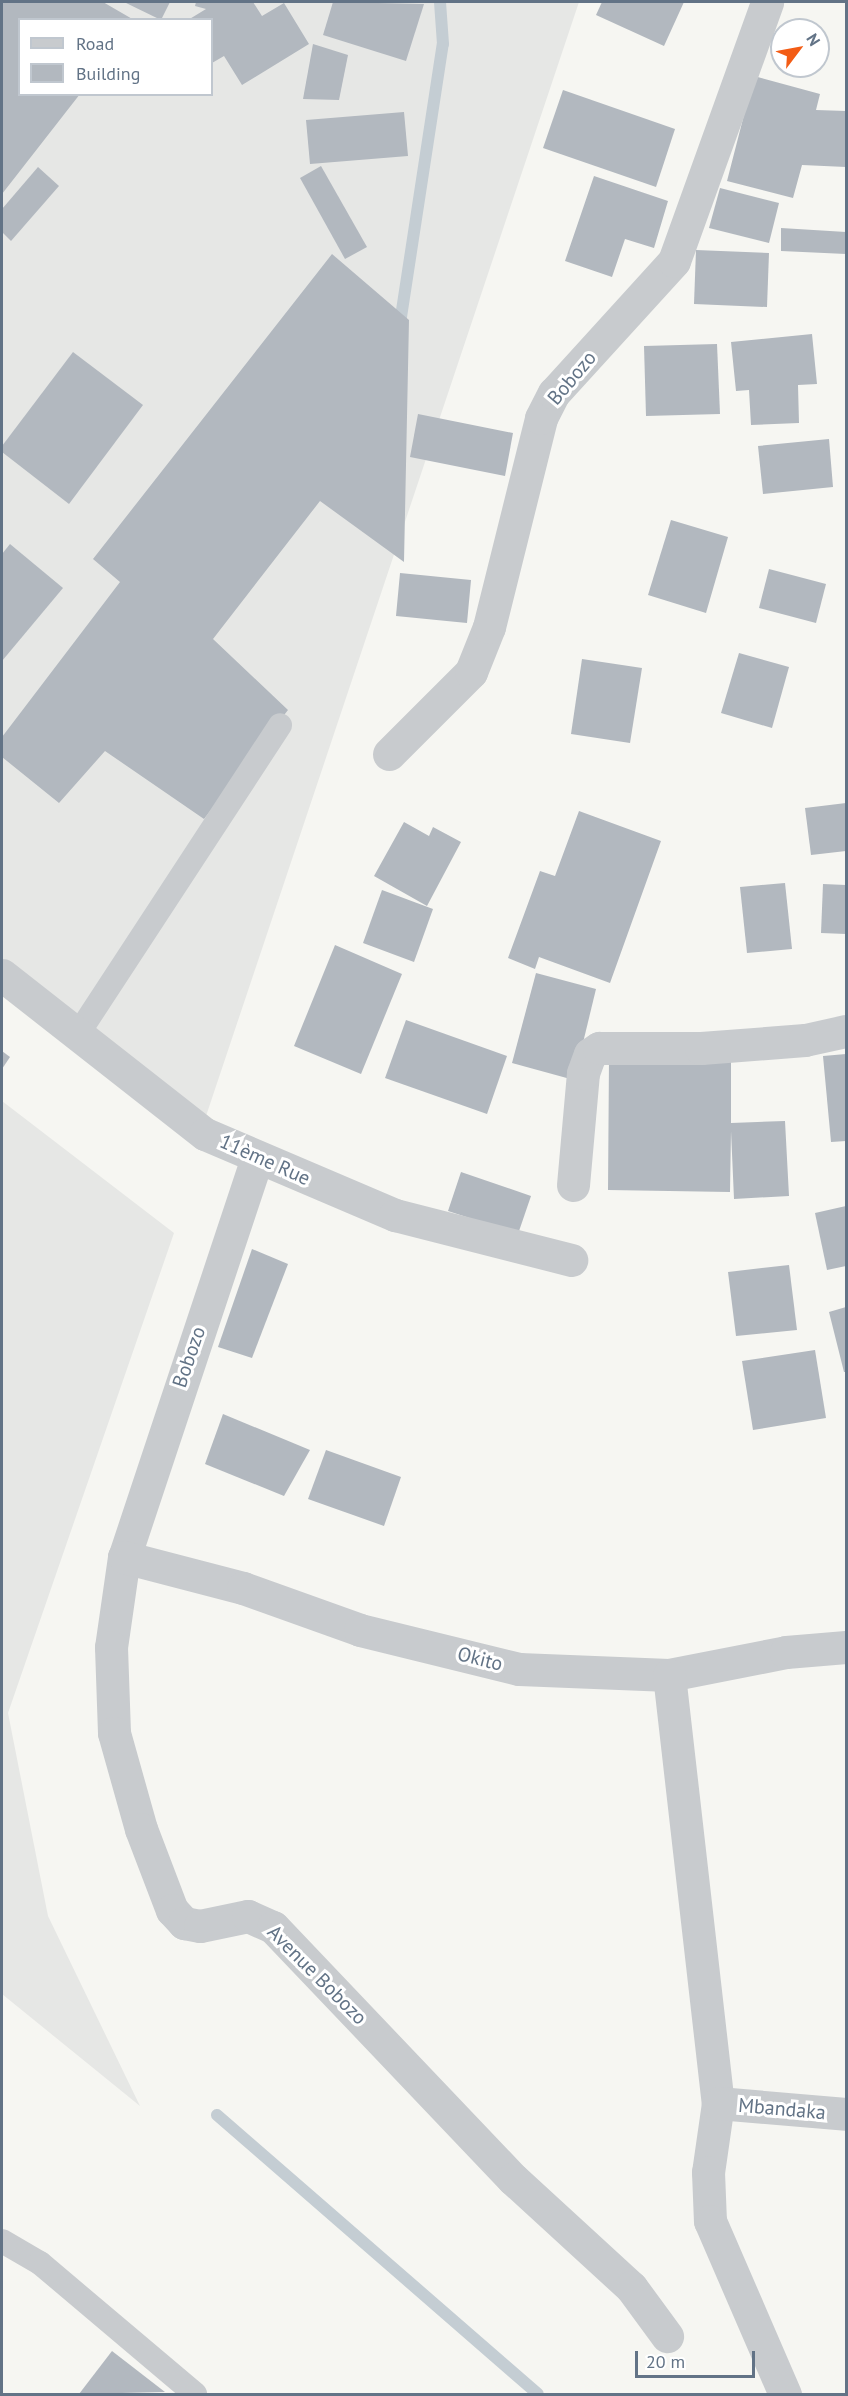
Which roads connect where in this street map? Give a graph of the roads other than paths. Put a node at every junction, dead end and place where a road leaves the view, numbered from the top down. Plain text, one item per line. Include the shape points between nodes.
1 (767, 2) edge
2 (280, 724) dead end
3 (389, 754) dead end
4 (2, 975) edge
5 (846, 1031) edge
6 (78, 1034) junction
7 (257, 1158) junction
8 (573, 1185) dead end
9 (571, 1260) dead end
10 (124, 1557) junction
11 (846, 1647) edge
12 (669, 1675) junction
13 (718, 2103) junction
14 (846, 2114) edge
15 (2, 2241) edge
16 (666, 2336) dead end
17 (195, 2394) edge
18 (785, 2394) edge

1 - 3 street, Bobozo via 674,261 554,393 541,418 489,627 471,672
2 - 6 lane
4 - 6 street, 11ème Rue
5 - 8 street via 805,1040 701,1048 599,1048 590,1054 583,1073
6 - 7 street, 11ème Rue via 205,1134
7 - 9 street, 11ème Rue via 395,1215
7 - 10 street, Bobozo
10 - 12 street, Okito via 243,1588 360,1630 519,1669
10 - 16 street, Avenue Bobozo via 111,1647 114,1733 141,1829 172,1910 184,1923 200,1926 248,1916 273,1927 513,2179 631,2287
11 - 12 street, Okito via 786,1652
12 - 13 street
13 - 14 street, Mbandaka
13 - 18 street via 708,2172 710,2221
15 - 17 lane via 40,2263

